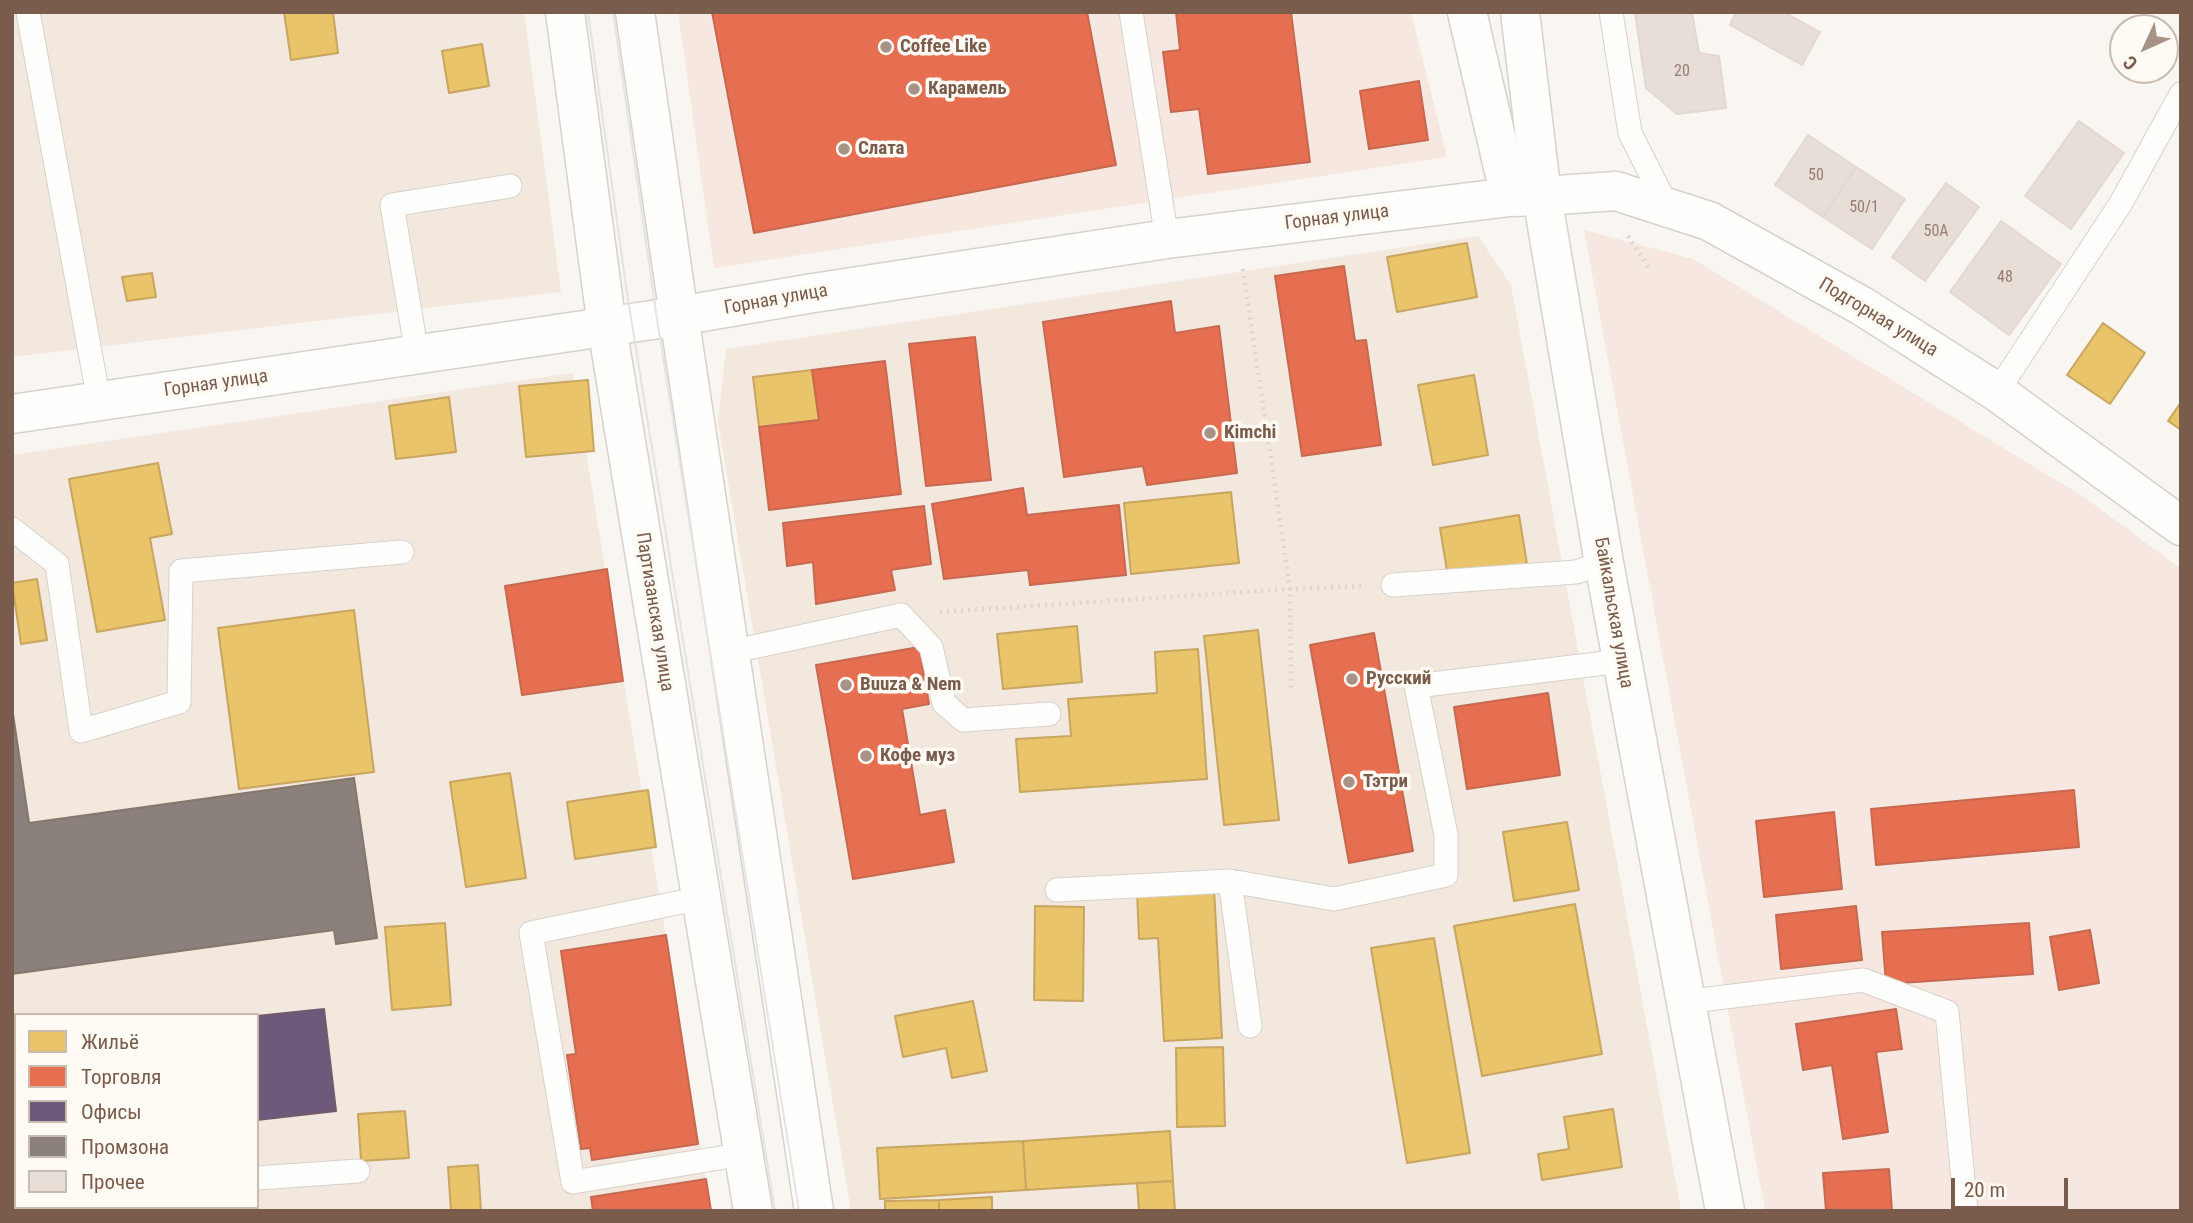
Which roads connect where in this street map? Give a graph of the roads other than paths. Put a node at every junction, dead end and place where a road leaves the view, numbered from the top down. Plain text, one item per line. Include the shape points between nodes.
1 (28, 12) edge
2 (565, 12) edge
3 (635, 12) edge
4 (1131, 12) edge
5 (1467, 12) edge
6 (1520, 12) edge
7 (1611, 12) edge
8 (2181, 94) edge
9 (510, 186) dead end
10 (1526, 196) junction
11 (1668, 208) junction
12 (1167, 239) junction
13 (679, 316) junction
14 (607, 327) junction
15 (417, 354) junction
16 (1997, 392) junction
17 (99, 401) junction
18 (12, 414) edge
19 (2181, 526) edge
20 (12, 529) edge
21 (402, 552) dead end
22 (1604, 563) junction
23 (1393, 585) road end
24 (730, 652) junction
25 (1622, 661) junction
26 (1049, 714) dead end
27 (1230, 881) junction
28 (1057, 890) dead end
29 (701, 898) junction
30 (1684, 1002) junction
31 (1250, 1026) dead end
32 (744, 1154) junction
33 (358, 1171) dead end
34 (259, 1178) edge
35 (753, 1211) edge
36 (814, 1211) edge
37 (1725, 1211) edge
38 (1966, 1211) edge

1 - 17 lane
2 - 14 street, Партизанская улица
3 - 13 street
4 - 12 lane
5 - 10 street
6 - 10 street, Байкальская улица
7 - 11 lane via 1630,133
8 - 16 lane via 2121,203
9 - 15 lane via 392,205
10 - 11 street, Подгорная улица via 1616,191
10 - 12 street, Горная улица
10 - 22 street, Байкальская улица
11 - 16 street, Подгорная улица via 1709,221 1838,293
12 - 13 street, Горная улица
13 - 14 street, Горная улица
13 - 24 street
14 - 15 street, Горная улица
14 - 29 street, Партизанская улица
15 - 17 street, Горная улица
16 - 19 street, Подгорная улица
17 - 18 street, Горная улица
20 - 21 lane via 57,564 81,730 180,702 181,571
22 - 23 lane via 1576,572
22 - 25 street, Байкальская улица
24 - 26 lane via 901,615 931,646 944,703 963,720
24 - 36 street
25 - 27 lane via 1416,686 1446,835 1446,875 1334,899
25 - 30 street, Байкальская улица
27 - 28 lane
27 - 31 lane
29 - 32 street, Партизанская улица
29 - 32 lane via 531,933 573,1182
30 - 37 street, Байкальская улица
30 - 38 lane via 1863,980 1947,1012
32 - 35 street, Партизанская улица
33 - 34 lane

